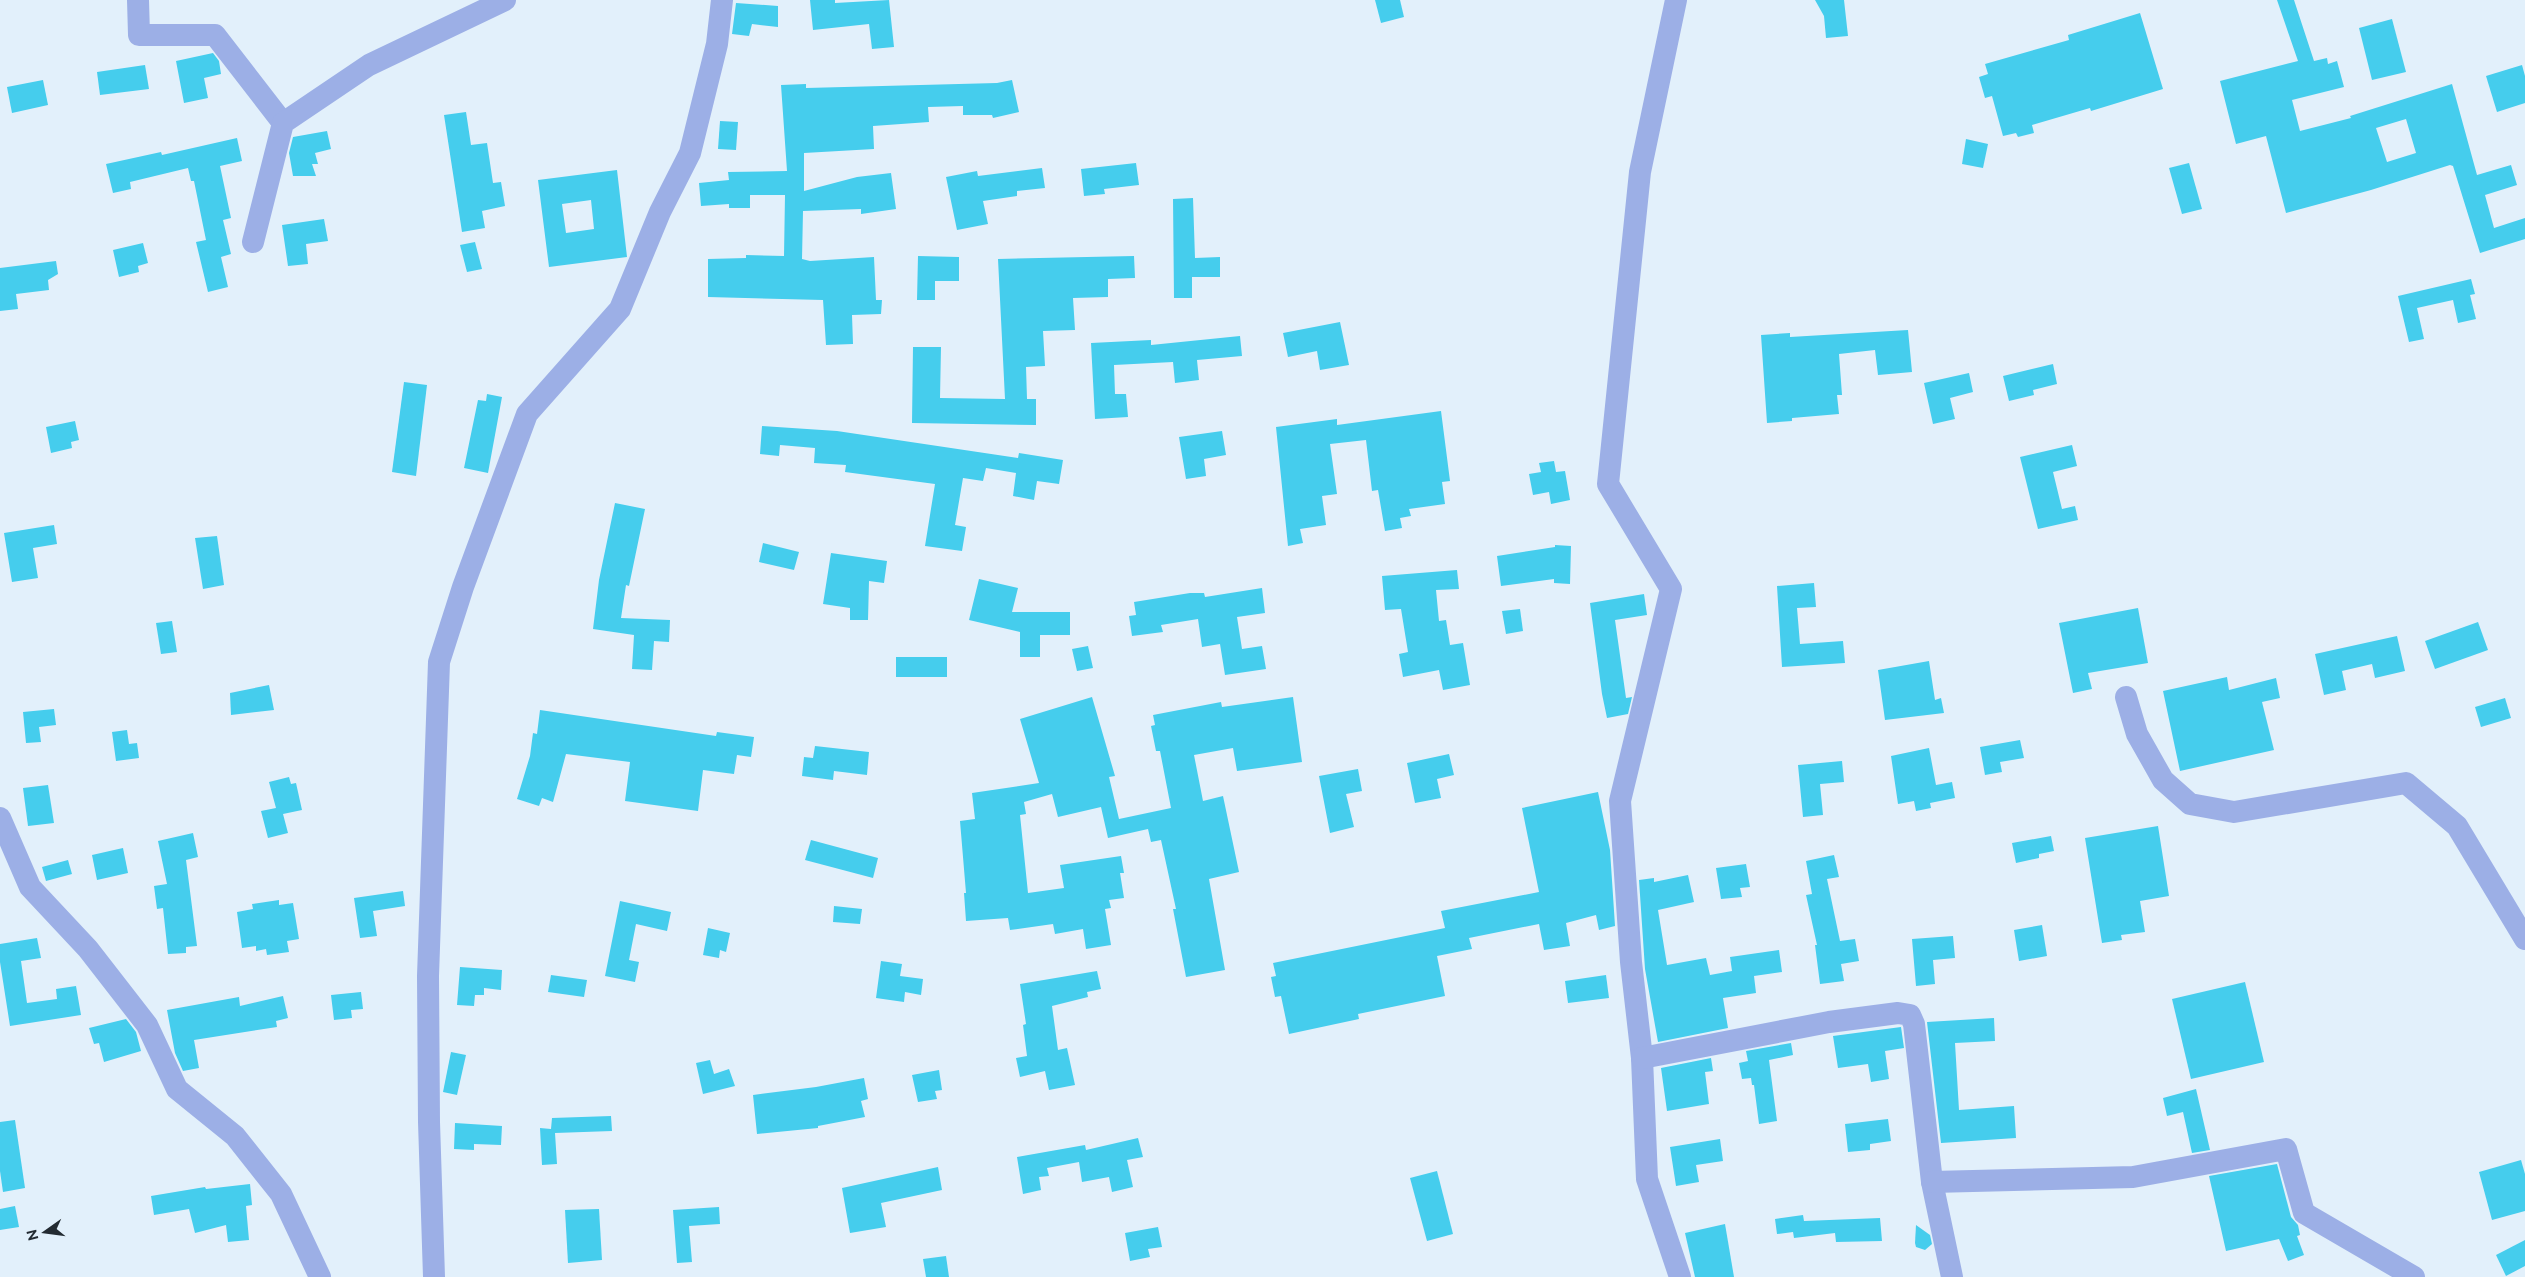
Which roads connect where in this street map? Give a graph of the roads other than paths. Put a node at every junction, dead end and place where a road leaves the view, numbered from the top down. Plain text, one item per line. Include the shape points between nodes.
1 (138, 0) edge
2 (505, 0) edge
3 (722, 0) edge
4 (1676, 0) edge
5 (283, 123) junction
6 (253, 242) dead end
7 (2126, 697) dead end
8 (0, 818) edge
9 (2525, 939) edge
10 (1642, 1058) junction
11 (1932, 1182) junction
12 (320, 1277) edge
13 (434, 1277) edge
14 (1680, 1277) edge
15 (1952, 1277) edge
16 (2414, 1277) edge

1 - 5 street via 140,35 215,36
2 - 5 street via 369,65
3 - 13 street via 717,44 690,153 660,212 620,309 527,414 439,662 428,976
4 - 10 street via 1640,172 1608,484 1671,589 1620,802
5 - 6 street
7 - 9 street via 2138,734 2163,780 2190,804 2234,812 2406,783 2457,826
8 - 12 street via 30,887 88,949 147,1025 177,1089 235,1136 281,1194
10 - 11 street via 1829,1022 1898,1013 1910,1015 1914,1024
10 - 14 street via 1647,1179
11 - 15 street
11 - 16 street via 2133,1177 2286,1149 2304,1213

